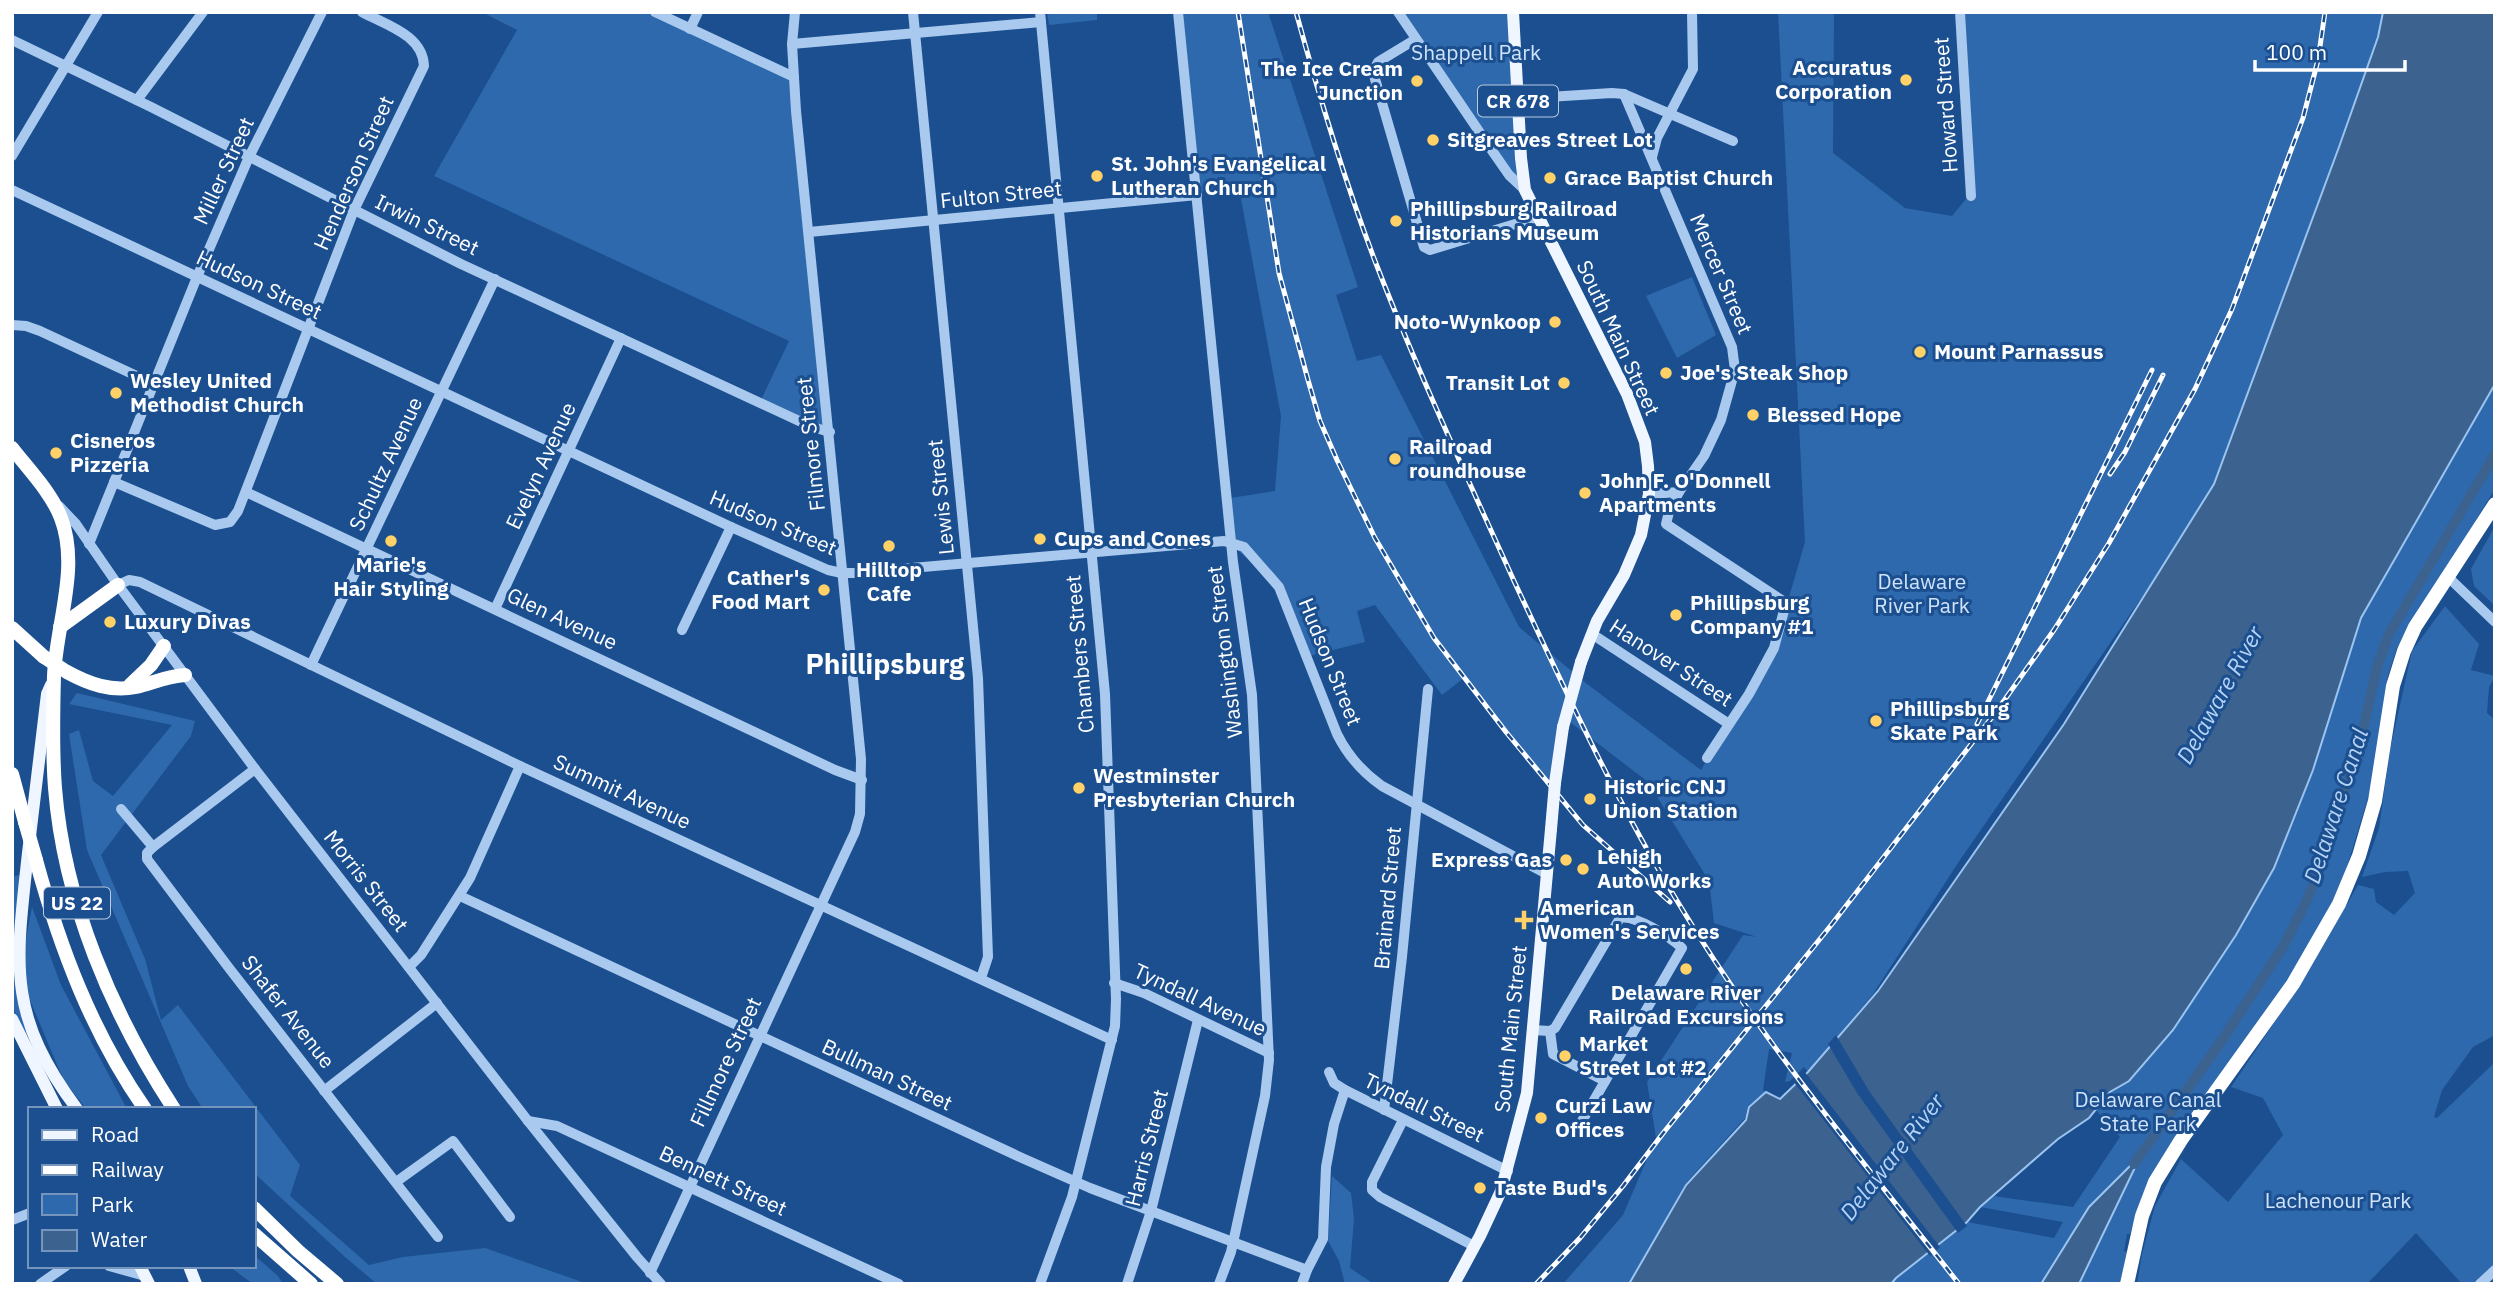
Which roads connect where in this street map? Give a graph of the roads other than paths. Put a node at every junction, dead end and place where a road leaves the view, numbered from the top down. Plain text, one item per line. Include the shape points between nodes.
1 (98, 12) edge
2 (203, 12) edge
3 (322, 12) edge
4 (362, 12) edge
5 (655, 12) edge
6 (698, 12) edge
7 (795, 12) edge
8 (913, 12) edge
9 (1178, 12) edge
10 (1398, 12) edge
11 (1513, 12) edge
12 (1692, 12) edge
13 (1959, 12) edge
14 (1040, 17) edge
15 (690, 29) junction
16 (915, 33) junction
17 (1416, 39) junction
18 (12, 40) edge
19 (792, 44) junction
20 (66, 66) junction
21 (794, 77) junction
22 (1624, 94) junction
23 (1517, 99) junction
24 (137, 100) junction
25 (1671, 114) junction
26 (1733, 141) dead end
27 (12, 156) edge
28 (249, 157) junction
29 (1652, 157) junction
30 (12, 190) edge
31 (1525, 190) junction
32 (1197, 195) junction
33 (1971, 196) dead end
34 (1057, 208) junction
35 (354, 210) junction
36 (1538, 217) junction
37 (933, 221) junction
38 (808, 232) junction
39 (197, 277) junction
40 (495, 279) junction
41 (12, 326) edge
42 (309, 329) junction
43 (621, 338) junction
44 (154, 384) junction
45 (441, 391) junction
46 (830, 432) junction
47 (12, 448) edge
48 (569, 451) junction
49 (114, 482) junction
50 (246, 492) junction
51 (1679, 492) junction
52 (1649, 494) junction
53 (49, 496) junction
54 (2495, 504) edge
55 (731, 527) junction
56 (1231, 542) junction
57 (89, 544) junction
58 (367, 549) junction
59 (1091, 553) junction
60 (967, 564) junction
61 (842, 573) junction
62 (2448, 577) junction
63 (118, 585) junction
64 (495, 609) junction
65 (2495, 622) edge
66 (60, 627) junction
67 (12, 628) edge
68 (682, 630) dead end
69 (1591, 634) junction
70 (164, 646) junction
71 (311, 665) junction
72 (61, 674) junction
73 (185, 675) junction
74 (126, 688) junction
75 (1428, 689) dead end
76 (1730, 724) junction
77 (1707, 758) dead end
78 (520, 766) junction
79 (255, 769) junction
80 (12, 774) edge
81 (862, 780) junction
82 (1416, 804) junction
83 (121, 809) dead end
84 (153, 847) junction
85 (32, 862) junction
86 (12, 871) edge
87 (1547, 874) junction
88 (460, 896) junction
89 (820, 906) junction
90 (409, 967) junction
91 (981, 978) junction
92 (1114, 983) junction
93 (437, 1003) junction
94 (12, 1019) edge
95 (1198, 1020) junction
96 (1532, 1030) junction
97 (1550, 1031) junction
98 (759, 1036) junction
99 (1112, 1040) junction
100 (1269, 1053) junction
101 (1329, 1072) dead end
102 (1605, 1081) junction
103 (1345, 1090) junction
104 (324, 1091) junction
105 (56, 1107) edge
106 (76, 1107) edge
107 (144, 1107) edge
108 (173, 1107) edge
109 (1384, 1110) junction
110 (1403, 1120) junction
111 (528, 1121) junction
112 (1582, 1121) dead end
113 (1508, 1171) junction
114 (396, 1182) junction
115 (1076, 1182) junction
116 (689, 1187) junction
117 (256, 1210) edge
118 (1151, 1211) junction
119 (510, 1217) dead end
120 (256, 1236) edge
121 (438, 1237) dead end
122 (1232, 1242) junction
123 (1475, 1246) junction
124 (63, 1268) edge
125 (117, 1268) edge
126 (1307, 1270) junction
127 (2495, 1270) edge
128 (650, 1273) junction
129 (145, 1275) edge
130 (40, 1284) edge
131 (311, 1284) edge
132 (337, 1284) edge
133 (661, 1284) edge
134 (899, 1284) edge
135 (1040, 1284) edge
136 (1127, 1284) edge
137 (1219, 1284) edge
138 (1302, 1284) edge
139 (1454, 1284) edge
140 (2127, 1284) edge
141 (2480, 1284) edge

1 - 20 street
2 - 24 street
3 - 28 street, Miller Street
4 - 35 street, Henderson Street via 408,36 421,51 424,66
5 - 15 street
6 - 15 street
7 - 19 street, Filmore Street
8 - 16 street, Lewis Street
9 - 32 street, Washington Street
10 - 17 street
11 - 23 main road, South Main Street / CR 678
12 - 25 street via 1693,69
13 - 33 street, Howard Street
14 - 16 street
14 - 34 street, Chambers Street
15 - 21 street
16 - 19 street
16 - 37 street, Lewis Street
17 - 31 street via 1509,175
17 - 36 street via 1378,62 1373,72 1424,247 1430,250
18 - 20 street, Irwin Street
19 - 21 street, Filmore Street
20 - 24 street, Irwin Street
20 - 27 street
21 - 38 street, Filmore Street
22 - 23 street
22 - 25 street
22 - 29 street, Mercer Street
23 - 31 main road, South Main Street / CR 678
24 - 28 street, Irwin Street
25 - 26 street
25 - 29 street
28 - 35 street, Irwin Street
28 - 39 street, Miller Street
29 - 51 street, Mercer Street via 1736,365 1714,437
30 - 39 street, Hudson Street
31 - 36 main road, South Main Street
32 - 34 street, Fulton Street
32 - 56 street, Washington Street
34 - 37 street, Fulton Street
34 - 59 street, Chambers Street
35 - 40 street, Irwin Street
35 - 42 street, Henderson Street
36 - 52 main road, South Main Street via 1627,394 1645,442
37 - 38 street, Fulton Street
37 - 60 street, Lewis Street
38 - 46 street, Filmore Street
39 - 42 street, Hudson Street
39 - 44 street, Miller Street
40 - 43 street, Irwin Street
40 - 45 street, Schultz Avenue
41 - 44 street via 40,331
42 - 45 street, Hudson Street
42 - 50 street, Henderson Street
43 - 46 street, Irwin Street
43 - 48 street, Evelyn Avenue
44 - 49 street, Miller Street
45 - 48 street, Hudson Street
45 - 58 street, Schultz Avenue
46 - 61 street, Filmore Street
47 - 53 highway, US 22
48 - 55 street, Hudson Street
48 - 64 street, Evelyn Avenue
49 - 50 street, Henderson Street via 220,526 234,518
49 - 57 street, Miller Street
50 - 58 street, Glen Avenue
51 - 52 street
51 - 76 street, Mercer Street via 1666,521 1668,527 1786,603 1774,648
52 - 69 main road, South Main Street via 1636,551
53 - 57 street, Morris Street
53 - 66 highway, US 22 via 63,524 67,548
54 - 62 highway
55 - 61 street, Hudson Street
55 - 68 street
56 - 59 street, Hudson Street
56 - 82 street, Hudson Street via 1244,547 1279,587 1337,734 1352,759 1370,778
56 - 100 street, Washington Street via 1252,695
57 - 63 street, Morris Street
58 - 64 street, Glen Avenue
58 - 71 street, Schultz Avenue
59 - 60 street, Hudson Street
59 - 92 street, Chambers Street via 1105,694
60 - 61 street, Hudson Street
60 - 91 street, Lewis Street via 982,761 988,957
61 - 81 street, Filmore Street
62 - 65 street
62 - 140 highway via 2412,633 2397,671 2378,791 2333,918 2155,1182 2142,1216
63 - 66 highway
63 - 70 street, Morris Street
63 - 71 street, Summit Avenue via 137,581
64 - 81 street, Glen Avenue
66 - 72 highway, US 22
67 - 72 highway, bridge
69 - 76 street, Hanover Street
69 - 87 main road, South Main Street, bridge via 1563,727
70 - 73 street, Morris Street
70 - 74 highway
71 - 78 street, Summit Avenue
72 - 74 highway via 101,687
72 - 85 main road via 47,694
72 - 108 highway, US 22 via 52,741 62,841 72,884 115,1003
73 - 74 highway
73 - 79 street, Morris Street
75 - 82 street, Brainard Street
76 - 77 street
78 - 88 street
78 - 89 street, Summit Avenue
79 - 84 street
79 - 90 street, Morris Street
80 - 85 highway, US 22, bridge
81 - 89 street, Filmore Street via 858,823
82 - 87 street, Hudson Street
82 - 109 street, Brainard Street
83 - 84 street, Shafer Avenue
84 - 104 street, Shafer Avenue via 147,853 150,865
85 - 86 main road
85 - 106 main road via 18,939 19,979 40,1052
85 - 107 highway, US 22 via 80,991
87 - 96 main road, South Main Street
88 - 90 street
88 - 98 street, Bullman Street
89 - 91 street, Summit Avenue
89 - 98 street, Fillmore Street
90 - 93 street, Morris Street
91 - 99 street, Summit Avenue
92 - 95 street, Tyndall Avenue
92 - 99 street, Chambers Street
93 - 104 street
93 - 111 street, Morris Street
94 - 105 main road
95 - 100 street, Tyndall Avenue
95 - 118 street, Harris Street
96 - 97 street
96 - 113 main road, South Main Street via 1527,1093
97 - 102 street via 1553,1054
97 - 102 street via 1620,918 1630,917 1682,948
98 - 115 street, Bullman Street
98 - 116 street, Fillmore Street
99 - 115 street, Chambers Street
100 - 122 street, Washington Street via 1265,1097
101 - 103 street, Tyndall Street via 1334,1083
102 - 112 street
103 - 109 street, Tyndall Street
103 - 126 street via 1326,1167 1323,1239
104 - 114 street, Shafer Avenue
109 - 110 street, Tyndall Street
110 - 113 street, Tyndall Street
110 - 123 street via 1373,1190
111 - 116 street, Bennett Street via 557,1126
111 - 128 street, Morris Street
113 - 123 main road, South Main Street
114 - 119 street via 453,1141
114 - 121 street, Shafer Avenue
115 - 118 street, Bullman Street
115 - 135 street, Chambers Street
116 - 128 street, Fillmore Street
116 - 134 street, Bennett Street
117 - 132 highway
118 - 122 street, Bullman Street
118 - 136 street, Harris Street
120 - 131 highway
122 - 126 street, Bullman Street
122 - 137 street, Washington Street
123 - 139 main road, South Main Street
124 - 130 street
125 - 129 street
126 - 138 street
127 - 141 street
128 - 133 street, Morris Street

